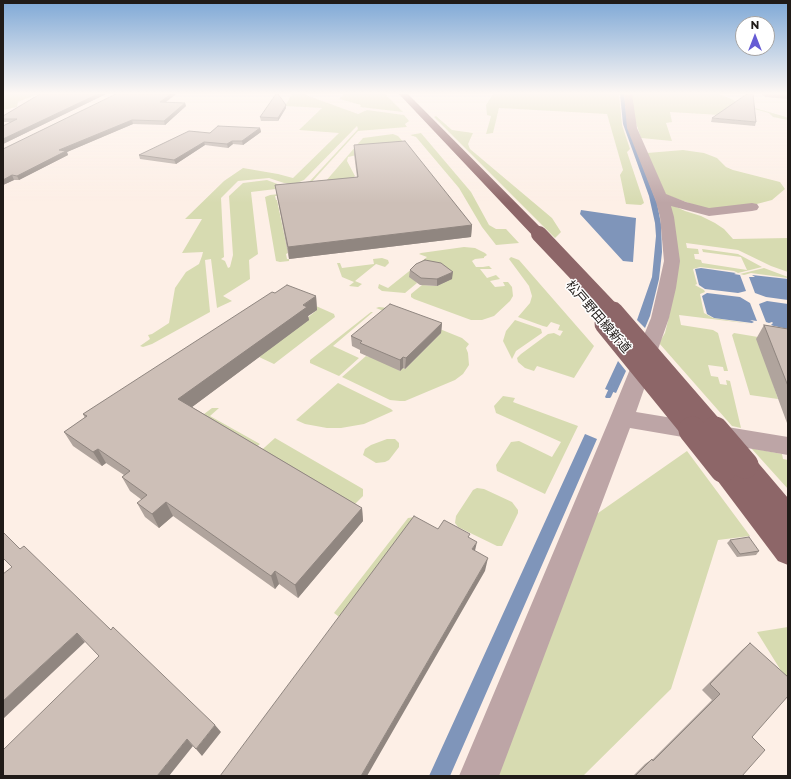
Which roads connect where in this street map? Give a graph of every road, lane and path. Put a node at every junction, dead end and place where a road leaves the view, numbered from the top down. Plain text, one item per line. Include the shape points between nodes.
1 (430, 130) edge
2 (436, 130) edge
3 (633, 130) edge
4 (660, 196) junction
5 (752, 207) dead end
6 (532, 235) junction
7 (622, 418) junction
8 (788, 446) edge
9 (734, 467) junction
10 (788, 518) edge
11 (788, 552) edge
12 (479, 776) edge

1 - 6 main road, 松戸野田線新道
2 - 6 main road, 松戸野田線新道
3 - 4 street
4 - 5 street via 681,206 709,212
4 - 7 street via 667,217 672,261 660,318
6 - 9 main road, 松戸野田線新道, bridge via 595,311
7 - 8 street
7 - 12 street
9 - 10 main road, 松戸野田線新道
9 - 11 main road, 松戸野田線新道

